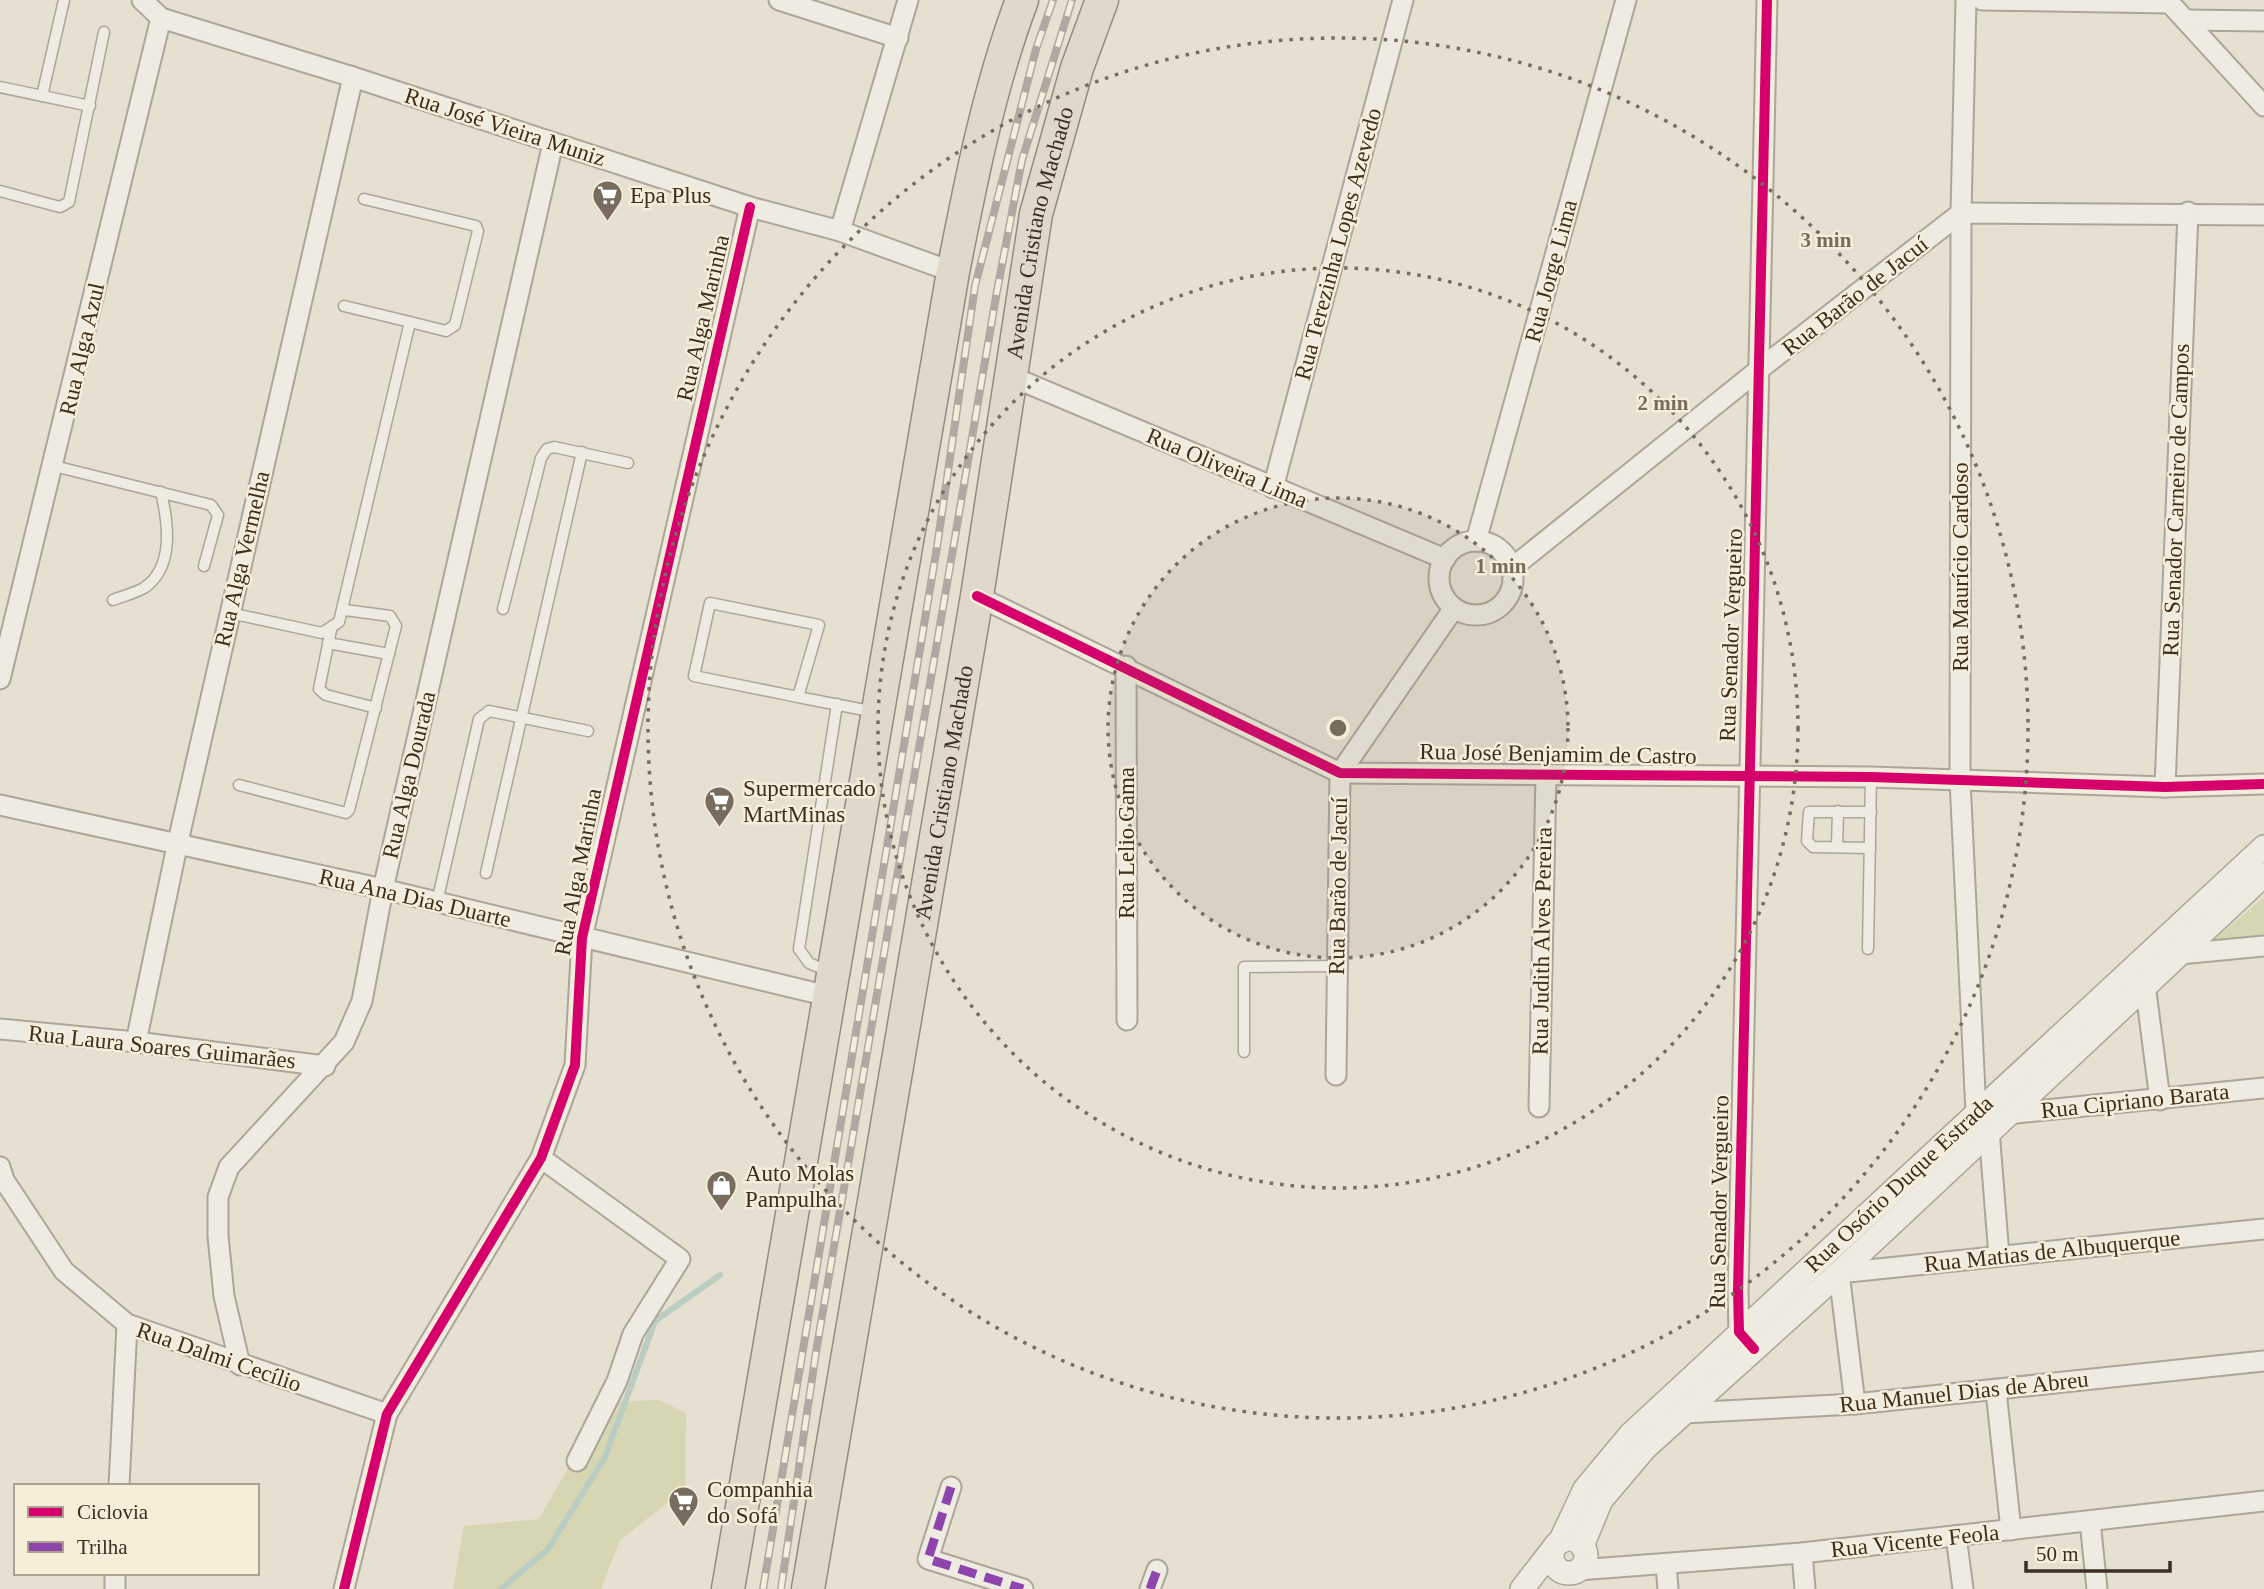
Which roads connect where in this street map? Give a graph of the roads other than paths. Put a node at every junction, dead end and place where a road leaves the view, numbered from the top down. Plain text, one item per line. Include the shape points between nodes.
1 (64, 0) edge
2 (142, 0) edge
3 (779, 0) edge
4 (908, 0) edge
5 (1022, 0) edge
6 (1102, 0) edge
7 (1403, 0) edge
8 (1626, 0) edge
9 (1767, 0) edge
10 (1966, 0) edge
11 (1982, 0) edge
12 (2168, 1) edge
13 (161, 18) junction
14 (2186, 20) junction
15 (2264, 21) edge
16 (104, 32) dead end
17 (898, 38) junction
18 (353, 77) junction
19 (0, 87) edge
20 (43, 96) junction
21 (90, 106) junction
22 (2264, 106) edge
23 (553, 143) junction
24 (0, 191) edge
25 (364, 199) dead end
26 (750, 207) junction
27 (2188, 212) junction
28 (1961, 213) junction
29 (2264, 215) edge
30 (840, 232) junction
31 (953, 272) junction
32 (344, 306) dead end
33 (410, 322) junction
34 (1761, 368) junction
35 (1010, 376) junction
36 (582, 452) junction
37 (628, 463) dead end
38 (54, 466) junction
39 (1273, 488) junction
40 (161, 492) junction
41 (1476, 541) junction
42 (1445, 559) junction
43 (204, 566) dead end
44 (1512, 568) junction
45 (977, 596) junction
46 (113, 600) dead end
47 (1454, 608) junction
48 (503, 609) dead end
49 (345, 610) junction
50 (230, 613) junction
51 (331, 630) junction
52 (328, 643) junction
53 (389, 654) junction
54 (1126, 666) junction
55 (0, 679) edge
56 (798, 697) junction
57 (837, 704) junction
58 (376, 708) junction
59 (879, 713) junction
60 (521, 718) junction
61 (588, 731) dead end
62 (1340, 773) junction
63 (1546, 775) junction
64 (1747, 777) junction
65 (1871, 777) junction
66 (1960, 780) junction
67 (239, 785) dead end
68 (2264, 785) edge
69 (2165, 787) junction
70 (0, 805) edge
71 (1838, 811) junction
72 (1871, 812) junction
73 (177, 846) junction
74 (1837, 846) junction
75 (2264, 847) edge
76 (1870, 848) junction
77 (486, 873) dead end
78 (2264, 875) edge
79 (383, 889) junction
80 (437, 902) junction
81 (582, 938) junction
82 (2173, 946) junction
83 (2264, 946) edge
84 (1868, 948) dead end
85 (1337, 966) junction
86 (2139, 977) junction
87 (830, 985) junction
88 (1127, 1020) dead end
89 (0, 1029) edge
90 (136, 1042) junction
91 (1244, 1052) dead end
92 (325, 1066) junction
93 (1336, 1075) dead end
94 (2264, 1088) edge
95 (2160, 1100) junction
96 (1539, 1107) dead end
97 (1990, 1121) junction
98 (541, 1158) junction
99 (0, 1167) edge
100 (2264, 1229) edge
101 (1823, 1255) junction
102 (2000, 1256) junction
103 (1839, 1273) junction
104 (127, 1324) junction
105 (1747, 1341) junction
106 (2264, 1361) edge
107 (240, 1365) junction
108 (1996, 1391) junction
109 (1855, 1404) junction
110 (1676, 1406) junction
111 (387, 1414) junction
112 (577, 1461) dead end
113 (119, 1484) edge
114 (951, 1487) dead end
115 (2264, 1501) edge
116 (2090, 1521) junction
117 (2011, 1530) junction
118 (1956, 1536) junction
119 (1802, 1553) junction
120 (1570, 1555) junction
121 (1666, 1565) junction
122 (1157, 1570) dead end
123 (1533, 1583) edge
124 (1015, 1588) edge
125 (344, 1589) edge
126 (728, 1589) edge
127 (808, 1589) edge
128 (1150, 1589) edge
129 (1668, 1589) edge
130 (1805, 1589) edge
131 (1963, 1589) edge
132 (2097, 1589) edge

1 - 20 lane
2 - 13 street, Rua José Vieira Muniz
3 - 17 street
4 - 17 street
5 - 31 highway via 976,154
6 - 35 highway, Avenida Cristiano Machado via 1077,68 1036,214
7 - 39 street, Rua Terezinha Lopes Azevedo
8 - 41 street, Rua Jorge Lima
9 - 34 street, Rua Senador Vergueiro
10 - 28 street, Rua Maurício Cardoso
11 - 12 street
12 - 14 street
13 - 18 street, Rua José Vieira Muniz
13 - 38 street, Rua Alga Azul
14 - 15 street
14 - 22 street
16 - 21 lane
17 - 30 street
18 - 23 street, Rua José Vieira Muniz
18 - 50 street, Rua Alga Vermelha
19 - 20 lane
20 - 21 lane
21 - 24 lane via 65,206
23 - 26 street, Rua José Vieira Muniz
23 - 79 street, Rua Alga Dourada
25 - 33 lane via 470,222 478,231 455,325 446,331
26 - 30 street, Rua José Vieira Muniz
26 - 81 street, Rua Alga Marinha
27 - 28 street
27 - 29 street
27 - 69 street, Rua Senador Carneiro de Campos
28 - 34 street, Rua Barão de Jacuí
28 - 66 street, Rua Maurício Cardoso
30 - 31 street, Rua José Vieira Muniz
31 - 59 highway
32 - 33 lane
33 - 49 lane
34 - 44 street, Rua Barão de Jacuí
34 - 64 street, Rua Senador Vergueiro
35 - 39 street, Rua Oliveira Lima
35 - 45 highway, Avenida Cristiano Machado
36 - 37 lane
36 - 48 lane via 554,447 541,458
36 - 60 lane
38 - 40 lane
38 - 55 street, Rua Alga Azul
39 - 42 street, Rua Oliveira Lima
40 - 43 lane via 216,509
40 - 46 lane via 169,524 162,567 145,587
41 - 42 street via 1458,546
41 - 44 street via 1498,549
42 - 47 street via 1439,579
44 - 47 street via 1511,591 1497,609 1475,615
45 - 54 street, Rua José Benjamim de Castro
45 - 127 highway, Avenida Cristiano Machado
47 - 62 street, Rua Barão de Jacuí
49 - 51 lane
49 - 53 lane via 390,616 396,621
50 - 51 lane via 322,633
50 - 73 street, Rua Alga Vermelha
51 - 52 lane
52 - 53 lane
52 - 58 lane via 319,689 322,694
53 - 58 lane
54 - 62 street, Rua José Benjamim de Castro
54 - 88 street, Rua Lelio Gama
56 - 56 lane via 694,676 710,603 819,625
56 - 57 lane
57 - 59 lane
57 - 87 lane via 799,949
58 - 67 lane via 352,805 346,813
59 - 87 highway
60 - 61 lane
60 - 77 lane
60 - 80 lane via 489,711 478,719
62 - 63 street, Rua José Benjamim de Castro
62 - 85 street, Rua Barão de Jacuí
63 - 64 street, Rua José Benjamim de Castro
63 - 96 street, Rua Judith Alves Pereira
64 - 65 street, Rua José Benjamim de Castro
64 - 105 street, Rua Senador Vergueiro
65 - 66 street, Rua José Benjamim de Castro
65 - 72 lane
66 - 69 street, Rua José Benjamim de Castro
66 - 97 street, Rua Maurício Cardoso
68 - 69 street, Rua José Benjamim de Castro
70 - 73 street, Rua Ana Dias Duarte
71 - 72 lane
71 - 74 lane
71 - 74 lane via 1809,812 1807,841 1813,847
72 - 76 lane
73 - 79 street, Rua Ana Dias Duarte
73 - 90 street, Rua Alga Vermelha
74 - 76 lane
75 - 82 street, Rua Osório Duque Estrada
76 - 84 lane
78 - 82 street, Rua Osório Duque Estrada
79 - 80 street, Rua Ana Dias Duarte
79 - 92 street, Rua Alga Dourada via 362,1001 344,1042
80 - 81 street, Rua Ana Dias Duarte
81 - 87 street, Rua Ana Dias Duarte
81 - 98 street, Rua Alga Marinha via 575,1065
82 - 83 street
82 - 86 street, Rua Osório Duque Estrada
85 - 91 lane via 1244,967
85 - 93 street, Rua Barão de Jacuí
86 - 95 street
86 - 97 street, Rua Osório Duque Estrada
87 - 126 highway
89 - 90 street, Rua Laura Soares Guimarães
90 - 92 street, Rua Laura Soares Guimarães
92 - 107 street, Rua Alga Dourada via 229,1167 218,1197 224,1296
94 - 95 street, Rua Cipriano Barata
95 - 97 street, Rua Cipriano Barata
97 - 101 street, Rua Osório Duque Estrada
97 - 102 street, Rua Maurício Cardoso
97 - 103 street, Rua Osório Duque Estrada
98 - 111 street, Rua Alga Marinha
98 - 112 street via 680,1259 633,1334 617,1381
99 - 104 street, Rua Dalmi Cecílio via 64,1271
100 - 102 street, Rua Matias de Albuquerque
101 - 103 street
101 - 105 street, Rua Osório Duque Estrada
102 - 103 street, Rua Matias de Albuquerque
103 - 105 street, Rua Osório Duque Estrada
103 - 109 street
104 - 107 street, Rua Dalmi Cecílio
104 - 113 street
105 - 110 street, Rua Osório Duque Estrada
106 - 108 street, Rua Manuel Dias de Abreu
107 - 111 street, Rua Dalmi Cecílio
108 - 109 street, Rua Manuel Dias de Abreu
108 - 117 street
109 - 110 street, Rua Manuel Dias de Abreu
110 - 120 street, Rua Osório Duque Estrada via 1630,1435 1585,1489
111 - 125 street, Rua Alga Marinha
114 - 124 street via 928,1559
115 - 116 street, Rua Vicente Feola
116 - 117 street, Rua Vicente Feola
116 - 132 street
117 - 118 street, Rua Vicente Feola
118 - 119 street, Rua Vicente Feola
118 - 131 street
119 - 121 street, Rua Vicente Feola
119 - 130 street
120 - 121 street, Rua Vicente Feola via 1608,1570
120 - 123 street, Rua Osório Duque Estrada
121 - 129 street
122 - 128 street

